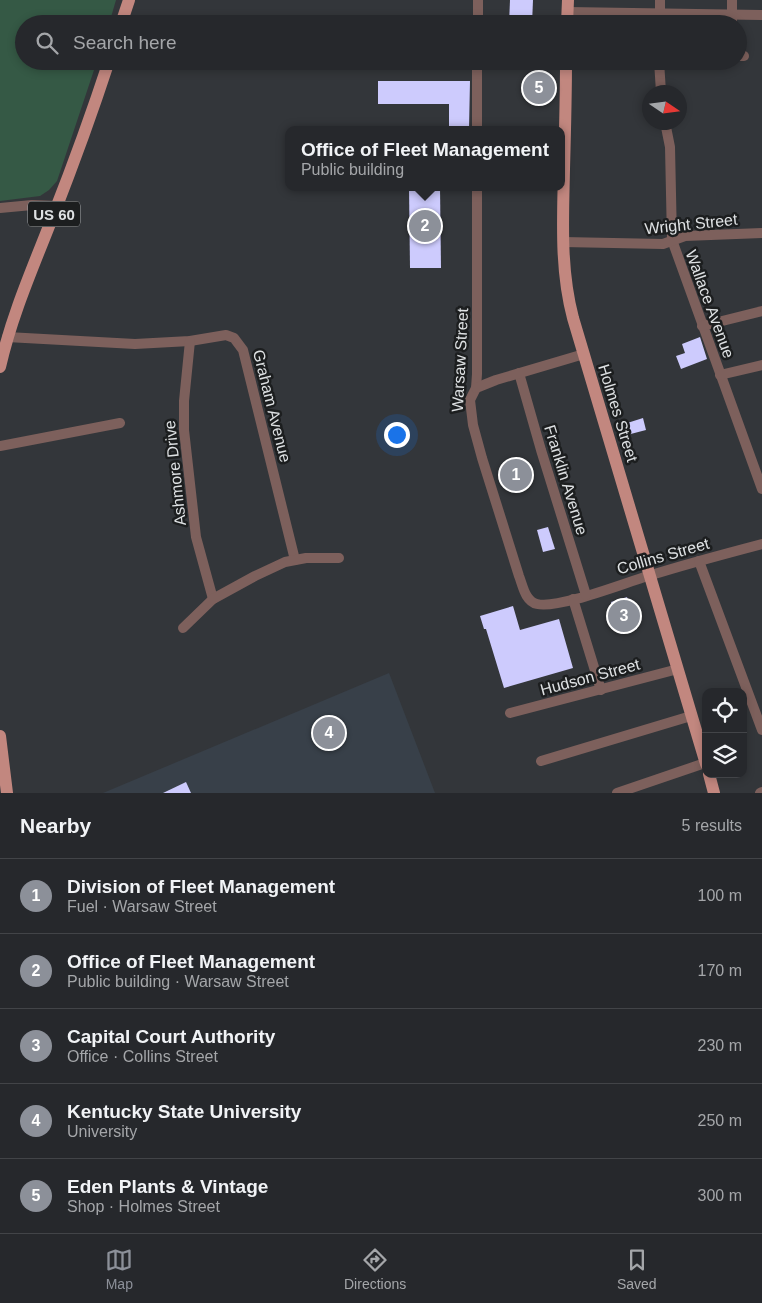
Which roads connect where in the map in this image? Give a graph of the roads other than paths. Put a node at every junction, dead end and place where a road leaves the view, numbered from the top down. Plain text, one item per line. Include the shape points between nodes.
1 (129, 0) edge
2 (478, 0) edge
3 (660, 0) edge
4 (732, 0) edge
5 (568, 12) edge
6 (124, 15) edge
7 (478, 15) edge
8 (614, 15) edge
9 (660, 15) edge
10 (732, 15) edge
11 (761, 15) edge
12 (747, 17) edge
13 (106, 70) edge
14 (477, 70) edge
15 (566, 70) edge
16 (660, 70) edge
17 (661, 85) edge
18 (477, 126) edge
19 (564, 126) edge
20 (667, 130) edge
21 (477, 191) edge
22 (563, 191) edge
23 (57, 206) junction
24 (0, 208) edge
25 (762, 233) edge
26 (672, 240) junction
27 (563, 242) junction
28 (762, 311) edge
29 (702, 326) junction
30 (7, 337) junction
31 (190, 341) junction
32 (584, 354) junction
33 (762, 364) edge
34 (0, 366) edge
35 (519, 373) junction
36 (720, 375) junction
37 (476, 388) junction
38 (120, 423) dead end
39 (0, 446) edge
40 (762, 489) edge
41 (762, 544) edge
42 (339, 558) dead end
43 (295, 560) junction
44 (699, 561) junction
45 (650, 575) junction
46 (586, 595) junction
47 (213, 599) junction
48 (573, 599) junction
49 (183, 628) dead end
50 (678, 670) junction
51 (601, 690) junction
52 (510, 713) dead end
53 (691, 716) junction
54 (762, 730) edge
55 (0, 736) edge
56 (702, 750) edge
57 (541, 761) dead end
58 (702, 764) edge
59 (710, 778) edge
60 (6, 793) edge
61 (617, 793) edge
62 (714, 793) edge

1 - 6 main road
2 - 7 street
3 - 9 street
4 - 10 street
5 - 8 street
11 - 12 street
13 - 23 main road, US 60
14 - 18 street
15 - 19 main road, Holmes Street
16 - 17 street
20 - 26 street, Wallace Avenue via 670,147
21 - 37 street, Warsaw Street
22 - 27 main road, Holmes Street
23 - 24 street
23 - 30 main road, US 60
25 - 26 street, Wright Street via 685,236
26 - 27 street, Wright Street via 663,244
26 - 29 street, Wallace Avenue
27 - 32 main road, Holmes Street via 567,291
28 - 29 street
29 - 36 street, Wallace Avenue
30 - 31 street, Graham Avenue via 134,344
30 - 34 main road, US 60
31 - 43 street, Graham Avenue via 226,335 234,338 244,350
31 - 47 street, Ashmore Drive via 184,438 196,537
32 - 35 street
32 - 45 main road, Holmes Street
33 - 36 street
35 - 37 street
35 - 46 street, Franklin Avenue
36 - 40 street, Wallace Avenue
37 - 48 street, Warsaw Street via 470,400 473,425 525,594 535,604
38 - 39 street
41 - 44 street, Collins Street
42 - 43 street
43 - 47 street via 255,576
44 - 45 street, Collins Street
44 - 54 street
45 - 46 street, Collins Street
45 - 50 main road, Holmes Street
46 - 48 street, Collins Street
47 - 49 street
48 - 51 street
50 - 51 street, Hudson Street
50 - 53 main road, Holmes Street
51 - 52 street, Hudson Street
53 - 56 main road, Holmes Street
53 - 57 street
55 - 60 main road
58 - 61 street
59 - 62 main road

